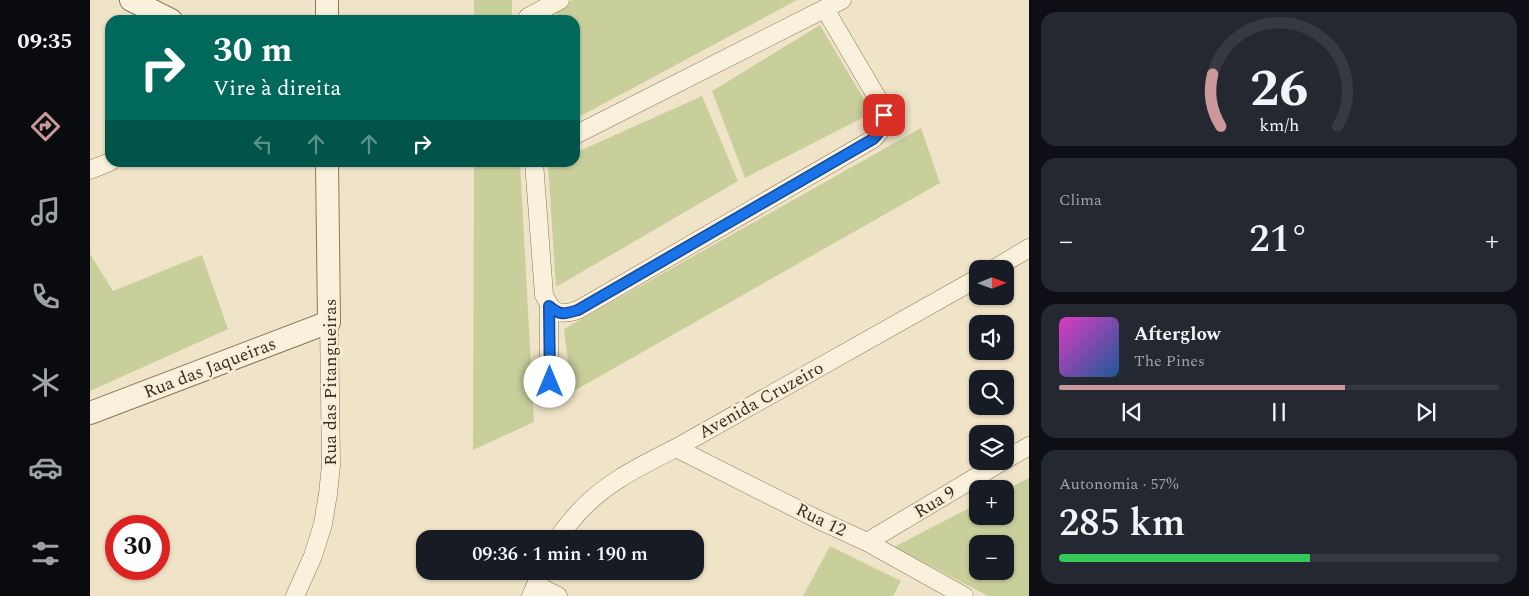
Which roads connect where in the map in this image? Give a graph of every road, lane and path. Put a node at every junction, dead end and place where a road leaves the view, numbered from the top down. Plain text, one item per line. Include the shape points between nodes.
1 (131, 0) edge
2 (327, 0) edge
3 (560, 0) edge
4 (842, 0) edge
5 (825, 9) junction
6 (528, 12) edge
7 (161, 15) edge
8 (327, 15) edge
9 (580, 132) edge
10 (105, 164) edge
11 (328, 167) edge
12 (534, 167) edge
13 (90, 170) edge
14 (1029, 248) edge
15 (1009, 260) edge
16 (969, 283) edge
17 (549, 306) junction
18 (329, 322) junction
19 (550, 382) dead end
20 (90, 413) edge
21 (1029, 446) edge
22 (676, 448) junction
23 (1014, 455) edge
24 (989, 470) edge
25 (565, 530) edge
26 (867, 542) junction
27 (536, 584) edge
28 (295, 596) edge
29 (558, 596) edge
30 (964, 596) edge

1 - 7 street
2 - 8 street
3 - 6 street
4 - 5 street
5 - 9 street
5 - 17 street via 882,106 884,124 880,133 578,310 566,314
10 - 13 street
11 - 18 street, Rua das Pitangueiras
12 - 17 street via 544,295
14 - 15 street
16 - 22 street, Avenida Cruzeiro
17 - 19 street
18 - 20 street, Rua das Jaqueiras
18 - 28 street, Rua das Pitangueiras via 331,465 328,494 324,524
21 - 23 street, Rua 9
22 - 25 street, Avenida Cruzeiro via 630,471 606,488 582,507
22 - 26 street, Rua 12
24 - 26 street, Rua 9
26 - 30 street, Rua 12
27 - 29 street

